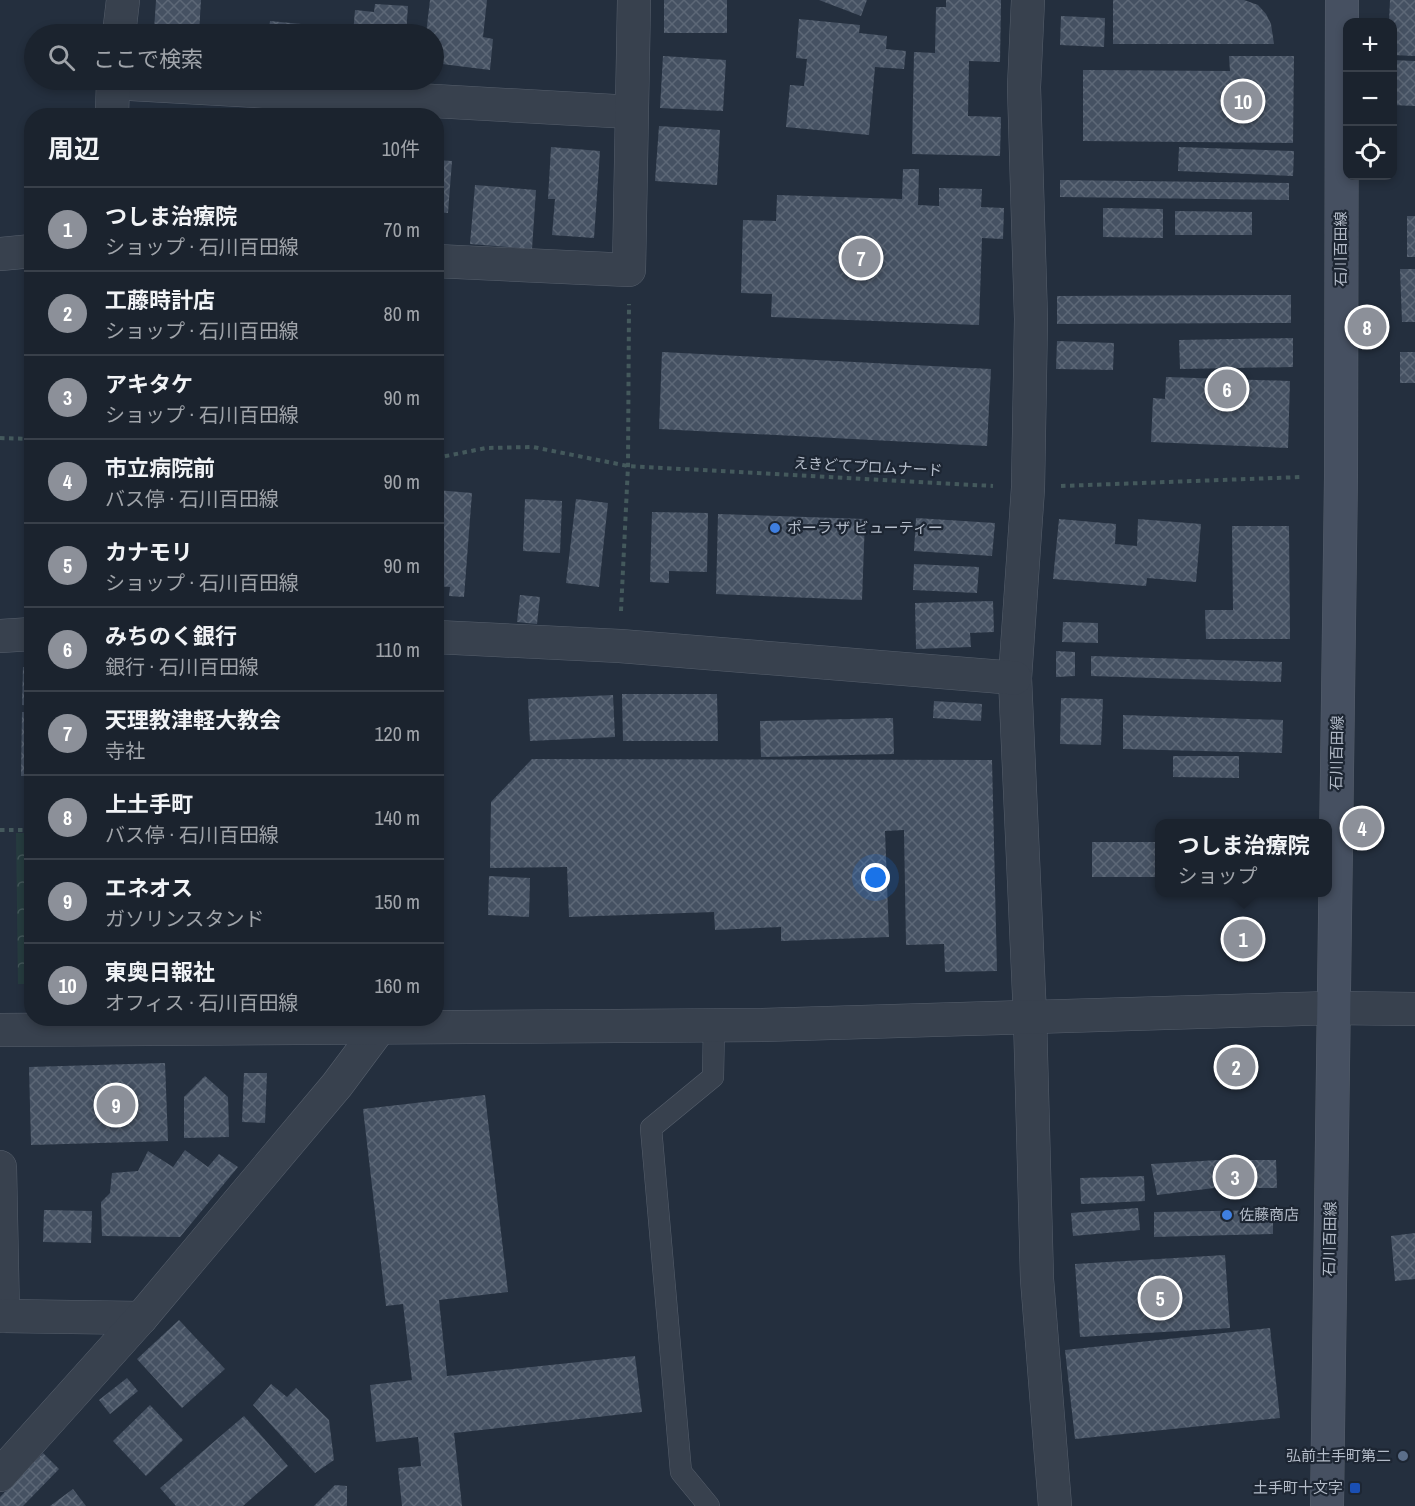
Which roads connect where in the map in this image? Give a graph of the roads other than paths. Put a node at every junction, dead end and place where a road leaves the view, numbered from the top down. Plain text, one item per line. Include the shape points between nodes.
1 (123, 0) edge
2 (634, 0) edge
3 (1028, 0) edge
4 (1342, 0) edge
5 (120, 24) edge
6 (112, 90) edge
7 (263, 90) edge
8 (111, 108) edge
9 (631, 112) junction
10 (24, 252) edge
11 (0, 254) edge
12 (444, 261) edge
13 (24, 634) edge
14 (0, 636) edge
15 (444, 637) edge
16 (1015, 678) junction
17 (1333, 1008) junction
18 (1415, 1009) edge
19 (1030, 1017) junction
20 (714, 1025) junction
21 (210, 1026) edge
22 (381, 1026) edge
23 (444, 1026) edge
24 (0, 1030) edge
25 (0, 1167) edge
26 (1, 1316) edge
27 (141, 1318) junction
28 (0, 1475) edge
29 (709, 1506) edge
30 (1055, 1506) edge
31 (1327, 1506) edge

1 - 5 street
2 - 9 street
3 - 16 street via 1024,87 1030,318 1028,488
4 - 17 main road, 石川百田線 via 1341,477
6 - 8 street
7 - 9 street
9 - 12 street via 629,270
10 - 11 street
13 - 14 street
15 - 16 street via 620,646
16 - 19 street
17 - 18 street
17 - 19 street
17 - 31 main road, 石川百田線
19 - 20 street
19 - 30 street via 1037,1279
20 - 23 street
20 - 29 lane via 713,1077 651,1128 681,1472
21 - 24 street
22 - 27 street via 338,1085
25 - 26 street
26 - 27 street
27 - 28 street

